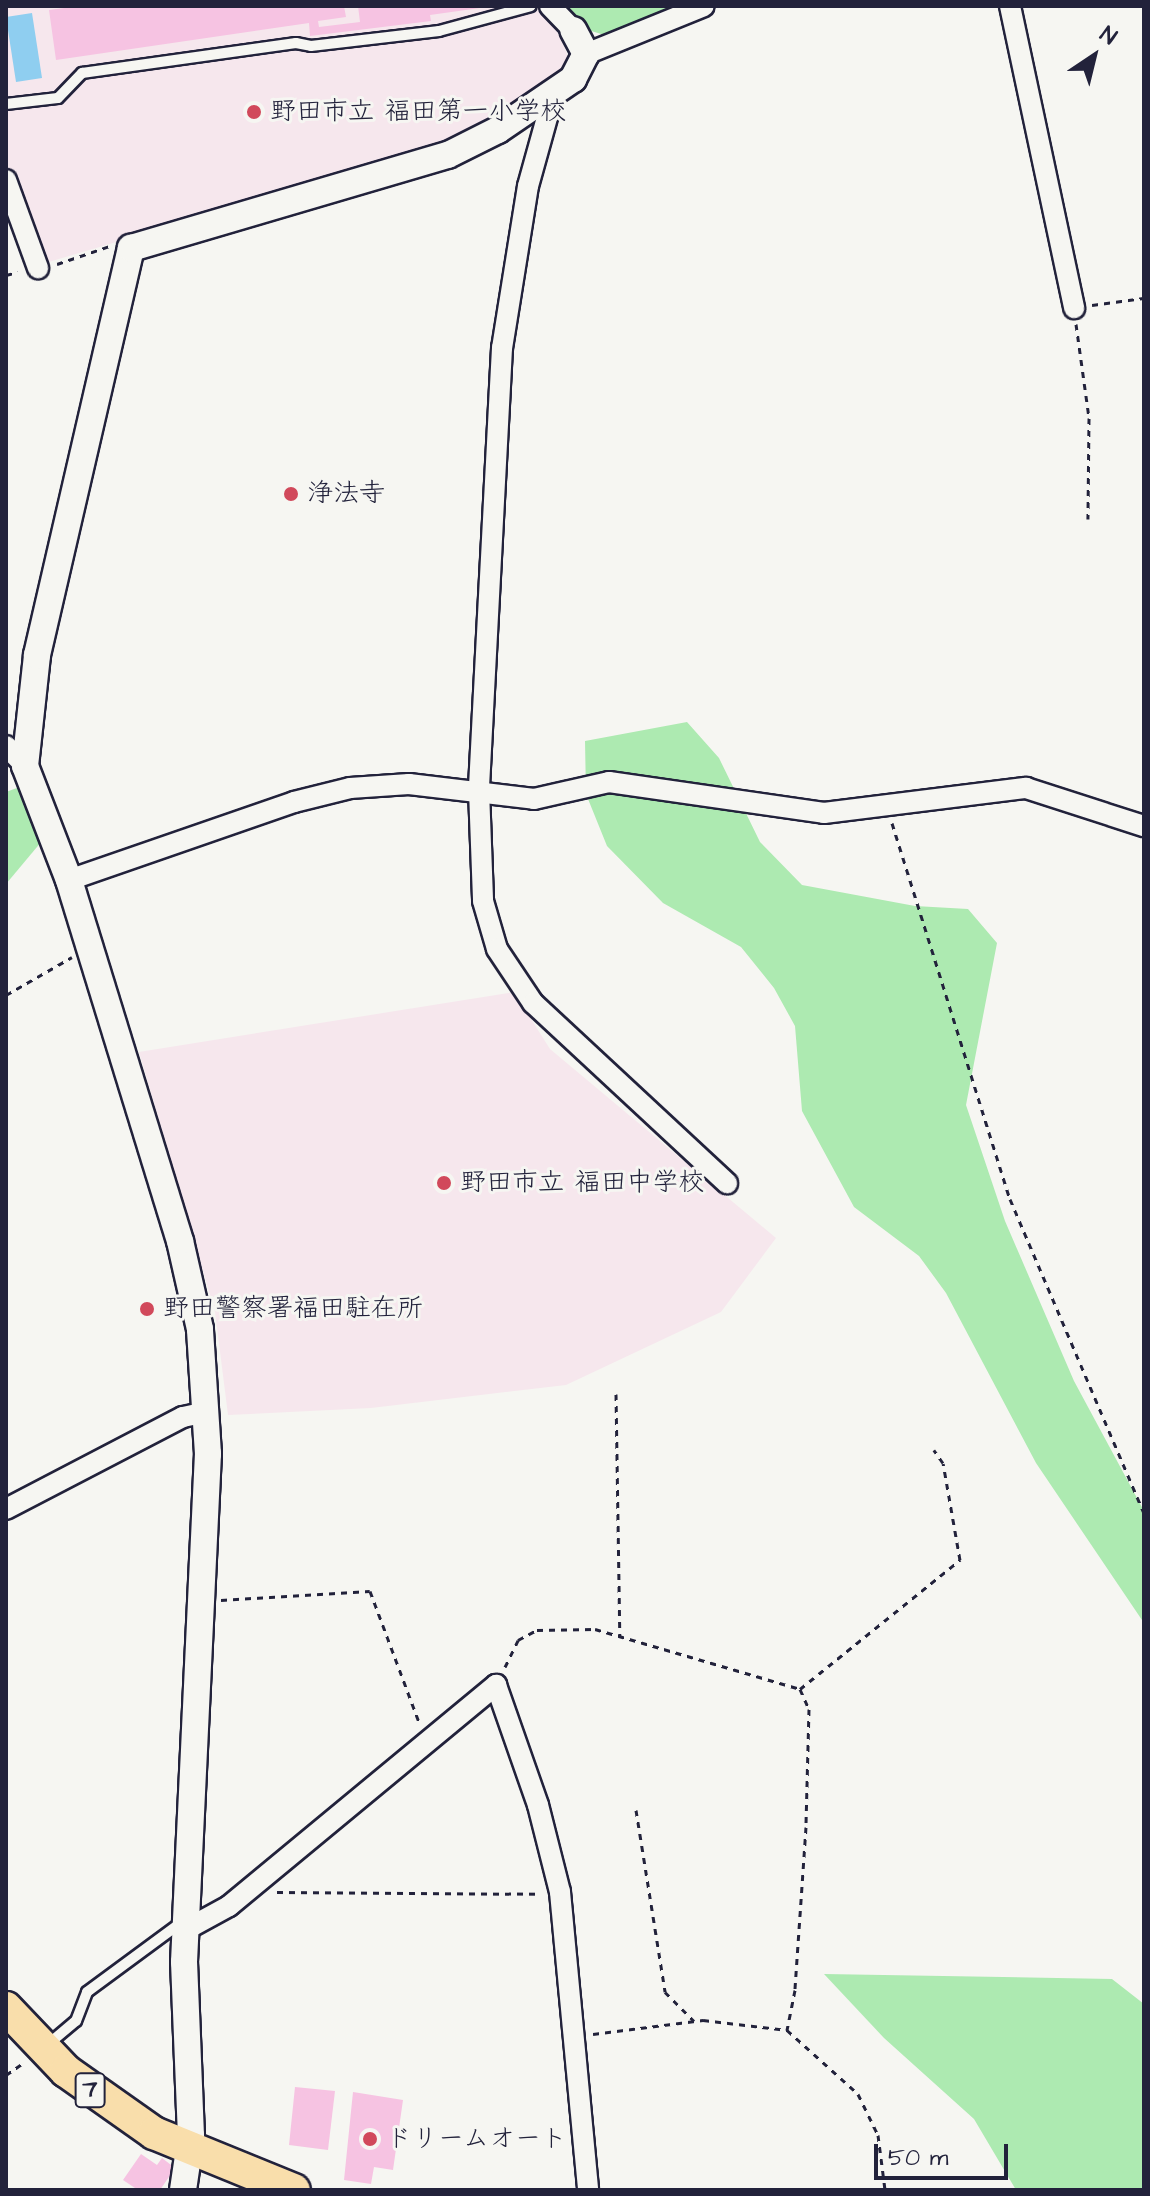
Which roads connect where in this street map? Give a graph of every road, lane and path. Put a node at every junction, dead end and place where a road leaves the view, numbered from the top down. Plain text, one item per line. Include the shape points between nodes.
1 (531, 6) edge
2 (550, 6) edge
3 (704, 6) edge
4 (1010, 6) edge
5 (573, 30) joint
6 (586, 54) junction
7 (553, 96) junction
8 (6, 104) edge
9 (6, 180) edge
10 (131, 248) junction
11 (38, 268) junction
12 (6, 275) edge
13 (1144, 298) edge
14 (1074, 308) junction
15 (1088, 519) dead end
16 (6, 746) edge
17 (25, 766) junction
18 (479, 790) junction
19 (887, 805) junction
20 (1144, 826) edge
21 (69, 880) junction
22 (89, 946) junction
23 (6, 995) edge
24 (727, 1183) dead end
25 (616, 1394) dead end
26 (207, 1412) junction
27 (934, 1450) dead end
28 (6, 1509) edge
29 (1144, 1513) edge
30 (202, 1602) junction
31 (620, 1636) junction
32 (496, 1685) junction
33 (800, 1689) junction
34 (428, 1746) junction
35 (636, 1810) dead end
36 (245, 1892) junction
37 (560, 1892) junction
38 (187, 1924) junction
39 (6, 2008) edge
40 (694, 2021) junction
41 (787, 2030) junction
42 (570, 2036) junction
43 (42, 2049) junction
44 (191, 2150) junction
45 (183, 2190) edge
46 (294, 2190) edge
47 (588, 2190) edge
48 (885, 2190) edge

1 - 8 lane via 439,31 311,46 296,43 82,73 58,98
2 - 5 street
3 - 6 street
4 - 14 street
5 - 6 street
6 - 7 street via 573,79
7 - 10 street via 448,155
7 - 18 street via 528,186 502,348
9 - 11 street
10 - 11 path via 121,242
10 - 17 street via 37,655
11 - 12 path
13 - 14 path
14 - 15 path via 1089,418
16 - 17 street
17 - 21 street
18 - 19 street via 534,799 609,782 824,813
18 - 21 street via 409,784 350,788 294,802
18 - 24 street via 483,901 497,949 513,975 570,1043
19 - 20 street via 1026,788
19 - 29 path via 1010,1199
21 - 22 street
22 - 23 path
22 - 26 street via 180,1241 200,1329
25 - 31 path
26 - 28 street via 183,1417
26 - 30 street
27 - 33 path via 943,1463 960,1560
30 - 34 path via 370,1591
30 - 38 street
31 - 32 path via 595,1629 537,1630 518,1640
31 - 33 path
32 - 34 street
32 - 37 street via 538,1805
33 - 41 path via 809,1709 806,1827 795,1990
34 - 36 street
35 - 40 path via 665,1992
36 - 37 path via 492,1897
36 - 38 street
37 - 42 street
38 - 43 lane via 87,1992 76,2021
38 - 44 street
39 - 43 main road, 7
40 - 41 path
40 - 42 path
41 - 48 path via 858,2094 878,2135
42 - 47 street
43 - 44 main road, 7 via 118,2110
44 - 45 street
44 - 46 main road, 7

